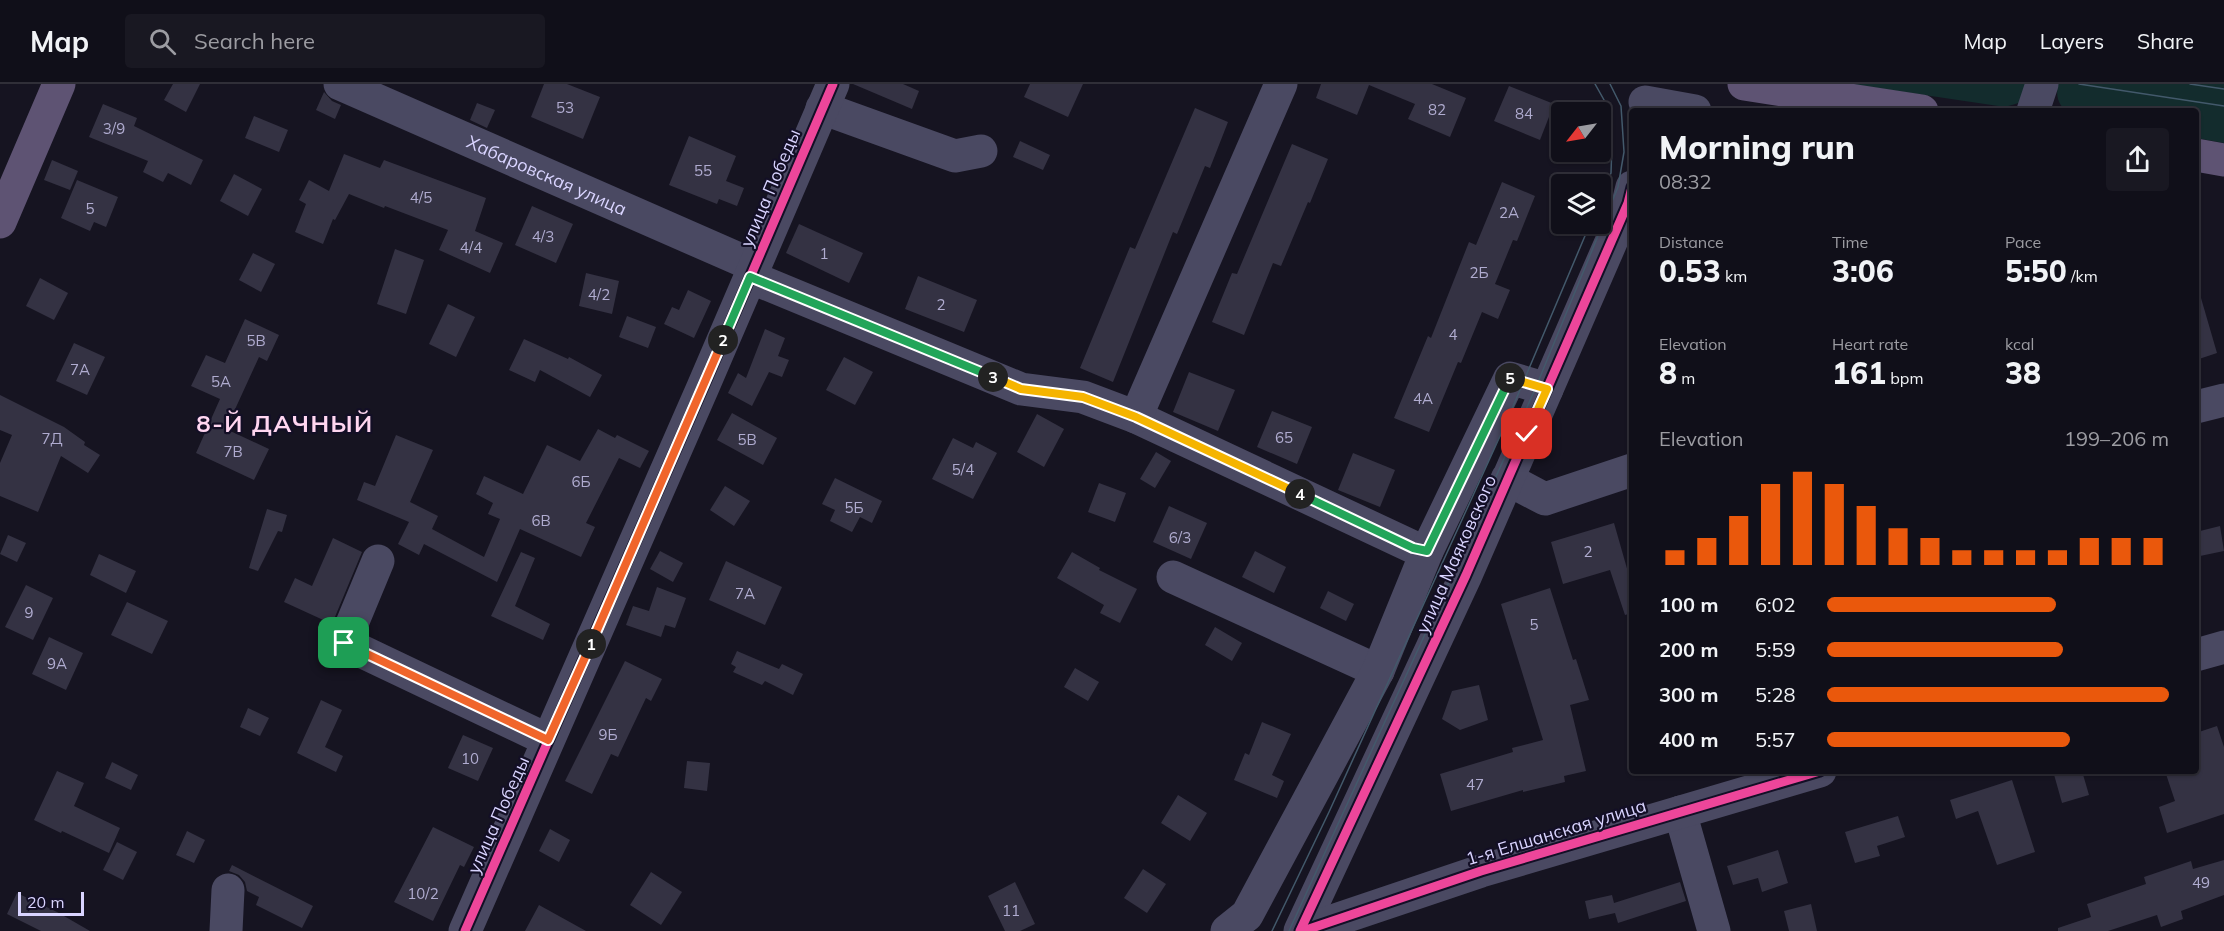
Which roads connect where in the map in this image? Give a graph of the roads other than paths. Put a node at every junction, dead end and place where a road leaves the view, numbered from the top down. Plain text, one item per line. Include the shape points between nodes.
1 (60, 84) edge
2 (340, 84) edge
3 (1281, 84) edge
4 (1744, 84) edge
5 (2042, 84) edge
6 (828, 96) edge
7 (1644, 99) edge
8 (1682, 108) edge
9 (1902, 108) edge
10 (2034, 108) edge
11 (981, 151) dead end
12 (2199, 156) edge
13 (2224, 160) edge
14 (1629, 199) edge
15 (0, 222) edge
16 (752, 271) junction
17 (1547, 389) junction
18 (2224, 400) edge
19 (2199, 406) edge
20 (1136, 417) junction
21 (1629, 471) edge
22 (1507, 479) junction
23 (1427, 551) junction
24 (378, 561) dead end
25 (1173, 577) dead end
26 (2224, 647) edge
27 (2199, 654) edge
28 (1378, 671) junction
29 (548, 740) junction
30 (1811, 774) edge
31 (1680, 812) junction
32 (228, 890) dead end
33 (226, 931) edge
34 (465, 931) edge
35 (1227, 931) edge
36 (1302, 931) edge
37 (1714, 931) edge

1 - 15 main road
2 - 16 street, Хабаровская улица
3 - 20 street
4 - 9 main road
5 - 10 street
6 - 11 street via 955,156
6 - 16 street, улица Победы
7 - 8 street
12 - 13 main road
14 - 17 street, улица Маяковского
16 - 20 street, Хабаровская улица via 1021,389 1083,397
16 - 29 street, улица Победы
17 - 22 street, улица Маяковского
17 - 23 street via 1510,378
18 - 19 street
20 - 23 street, Хабаровская улица via 1413,548
21 - 22 street via 1545,499
22 - 36 street, улица Маяковского
23 - 28 street
24 - 29 street via 344,643
25 - 28 street
26 - 27 street
28 - 35 street via 1247,915
29 - 34 street, улица Победы
30 - 31 street, 1-я Елшанская улица
31 - 36 street, 1-я Елшанская улица via 1481,871
31 - 37 street
32 - 33 street

